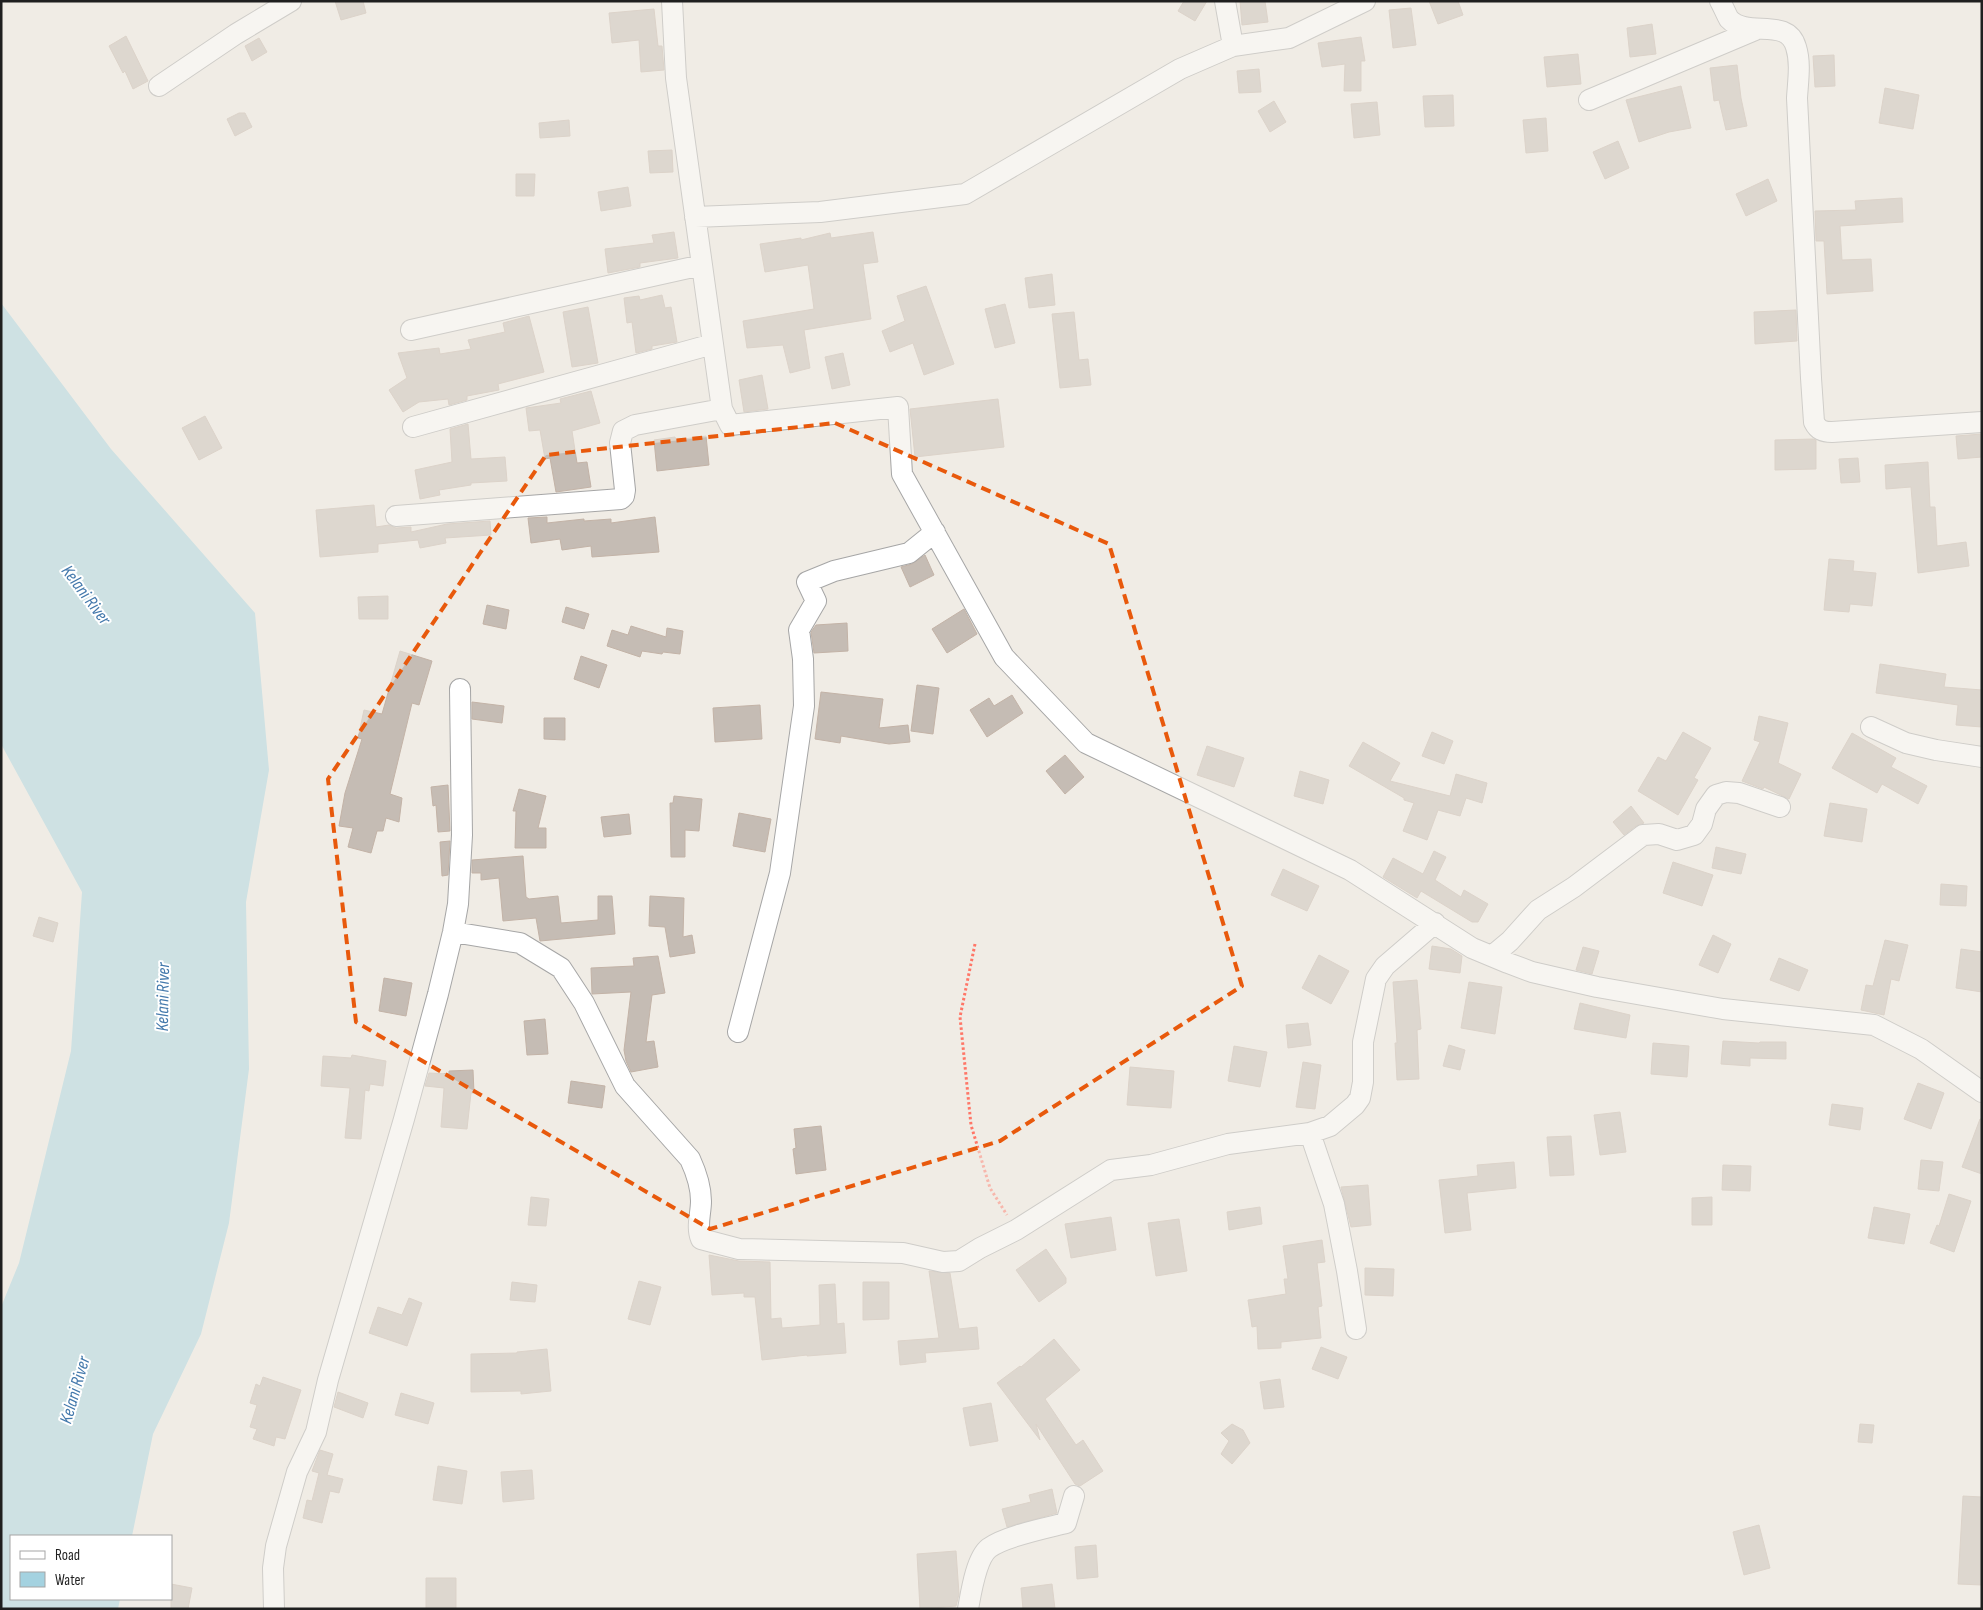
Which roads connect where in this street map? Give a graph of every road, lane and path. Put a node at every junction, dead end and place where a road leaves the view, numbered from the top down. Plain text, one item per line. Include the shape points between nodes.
1 (291, 1) edge
2 (672, 1) edge
3 (1225, 1) edge
4 (1365, 1) edge
5 (1720, 1) edge
6 (1756, 30) junction
7 (1234, 46) junction
8 (159, 86) dead end
9 (1589, 100) dead end
10 (695, 216) junction
11 (702, 264) junction
12 (411, 330) dead end
13 (713, 344) junction
14 (722, 409) junction
15 (1982, 422) edge
16 (413, 426) dead end
17 (396, 516) dead end
18 (935, 532) junction
19 (460, 689) dead end
20 (1871, 727) dead end
21 (1982, 757) edge
22 (1780, 807) dead end
23 (1436, 923) junction
24 (453, 932) junction
25 (975, 944) dead end
26 (1492, 956) junction
27 (738, 1032) dead end
28 (1982, 1092) edge
29 (1310, 1133) junction
30 (1016, 1230) junction
31 (1356, 1329) dead end
32 (1074, 1496) dead end
33 (274, 1609) edge
34 (968, 1609) edge

1 - 8 street
2 - 10 street via 676,78
3 - 7 street
4 - 7 street via 1289,38
5 - 6 street via 1729,18 1742,27
6 - 9 street
6 - 15 street via 1772,28 1789,34 1799,61 1797,98 1814,422 1817,428 1832,432
7 - 10 street via 1180,69 965,194 820,212
10 - 11 street
11 - 12 street
11 - 13 street
13 - 14 street
13 - 16 street
14 - 17 street via 635,425 623,431 620,443 625,490 621,499
14 - 18 street via 730,425 898,407 902,474
18 - 23 street via 1004,657 1086,743 1350,870
18 - 27 street via 910,553 834,571 807,582 816,601 799,630 804,706 780,873
19 - 24 street via 462,826 458,904
20 - 21 street via 1906,743
22 - 26 street via 1739,793 1716,795 1694,835 1677,840 1659,834 1643,835 1538,910
23 - 26 street via 1472,948
23 - 29 street via 1385,966 1376,979 1363,1042 1364,1082 1360,1098 1330,1126
24 - 30 street via 520,943 561,968 584,1003 625,1086 690,1159 701,1199 698,1231 701,1239 739,1249 903,1253 944,1262 959,1261
24 - 33 street via 316,1432 297,1472 276,1546
25 - 30 path via 960,1016 971,1126 990,1188
26 - 28 street via 1532,972 1665,999 1722,1009 1874,1025 1921,1049
29 - 30 street via 1228,1144 1151,1165 1111,1170
29 - 31 street via 1334,1204
32 - 34 street via 1066,1523 1017,1536 988,1548 974,1573

